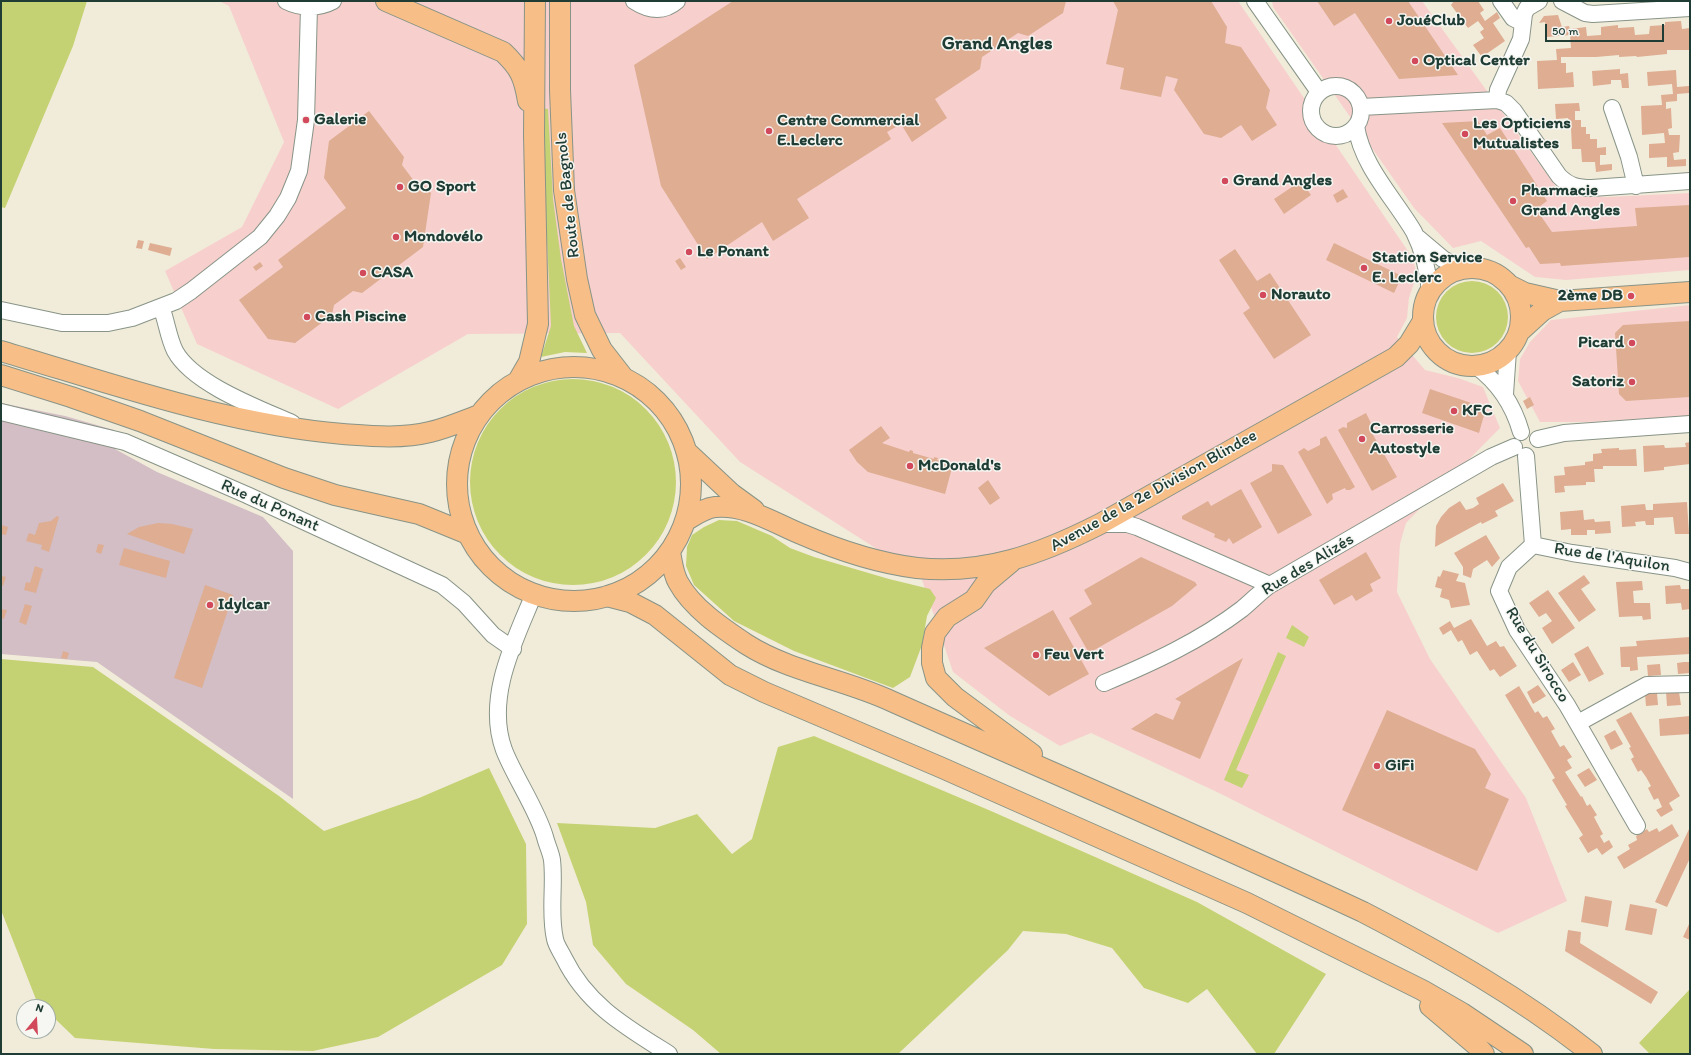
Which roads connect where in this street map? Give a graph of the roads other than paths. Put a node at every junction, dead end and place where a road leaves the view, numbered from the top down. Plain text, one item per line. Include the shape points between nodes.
1 (286, 1) edge
2 (333, 1) edge
3 (386, 1) edge
4 (535, 1) edge
5 (560, 1) edge
6 (634, 1) edge
7 (677, 1) edge
8 (1255, 1) edge
9 (1501, 1) edge
10 (1539, 1) edge
11 (1562, 1) edge
12 (309, 7) junction
13 (1690, 8) edge
14 (1523, 23) junction
15 (1319, 92) junction
16 (1497, 100) junction
17 (1361, 107) junction
18 (1612, 108) dead end
19 (1356, 126) junction
20 (534, 135) junction
21 (1340, 136) junction
22 (1361, 149) junction
23 (1690, 181) edge
24 (1636, 186) junction
25 (1414, 234) junction
26 (1462, 268) junction
27 (1511, 286) junction
28 (1430, 290) junction
29 (1690, 292) edge
30 (1560, 302) junction
31 (161, 307) junction
32 (1, 310) edge
33 (1423, 321) junction
34 (1520, 331) junction
35 (1, 351) edge
36 (1508, 351) junction
37 (1442, 356) junction
38 (1396, 357) junction
39 (1476, 366) junction
40 (1, 375) edge
41 (623, 377) junction
42 (518, 381) junction
43 (1505, 394) junction
44 (1, 412) edge
45 (479, 415) junction
46 (1690, 424) edge
47 (312, 431) junction
48 (1521, 432) junction
49 (1538, 439) junction
50 (686, 451) junction
51 (1520, 452) junction
52 (760, 515) junction
53 (685, 521) junction
54 (1100, 524) junction
55 (468, 534) junction
56 (1533, 545) junction
57 (670, 552) junction
58 (1012, 561) junction
59 (1690, 572) edge
60 (1270, 585) junction
61 (534, 594) junction
62 (606, 596) junction
63 (513, 649) junction
64 (1104, 683) dead end
65 (1690, 684) edge
66 (1578, 723) junction
67 (1070, 780) junction
68 (1637, 826) dead end
69 (1374, 964) junction
70 (669, 1054) edge
71 (1484, 1054) edge
72 (1523, 1054) edge
73 (1592, 1054) edge

1 - 12 street
2 - 12 street
3 - 20 main road via 502,52 517,65
4 - 20 main road, Route de Bagnols
5 - 41 main road, Route de Bagnols via 564,190 577,279 585,315 602,350
6 - 7 street via 644,8 654,10 664,9
8 - 15 street
9 - 14 street via 1513,18
10 - 14 street via 1527,8
11 - 13 street via 1585,13 1593,14
12 - 31 street via 306,120 299,171 288,198 260,237 191,291
14 - 16 street via 1520,43 1498,90
15 - 17 street via 1333,86 1348,89
15 - 21 street via 1311,106 1312,121 1323,133
16 - 17 street
16 - 24 street via 1506,103 1514,111 1567,184 1578,188
17 - 19 street
18 - 24 street
19 - 21 street via 1349,133
19 - 22 street
20 - 42 main road, Route de Bagnols via 538,324 529,362
21 - 22 street
22 - 25 street
23 - 24 street
25 - 26 street via 1437,254
25 - 28 street via 1423,255
26 - 27 main road via 1489,270
26 - 28 main road via 1439,280
27 - 30 main road via 1538,297
27 - 34 main road via 1522,315
28 - 33 main road via 1423,310
29 - 30 main road
30 - 34 main road via 1542,311
31 - 32 street via 132,318 108,323 82,324 62,323
31 - 47 street via 176,352 190,370 246,403
33 - 37 main road via 1426,334
33 - 38 main road, Avenue de la 2e Division Blindee via 1409,344
34 - 36 main road
35 - 47 main road via 178,404
36 - 39 main road via 1498,359
36 - 43 street
37 - 38 main road, Avenue de la 2e Division Blindee
37 - 39 main road via 1458,364
38 - 54 main road, Avenue de la 2e Division Blindee
39 - 43 street via 1497,383
40 - 55 main road via 133,419 284,478 335,495 419,514
41 - 42 main road via 581,367 538,372
41 - 50 main road via 656,400 669,415
42 - 45 main road via 496,396
43 - 48 street
44 - 63 street, Rue du Ponant via 125,442 442,585 464,602 493,635
45 - 47 main road via 429,433 394,436
45 - 55 main road via 464,442 457,473 458,504
46 - 49 street via 1564,433
48 - 49 street via 1531,432
48 - 51 street via 1514,441
49 - 51 street via 1537,450 1533,454
50 - 52 main road, Avenue de la 2e Division Blindee via 732,494
50 - 53 main road via 691,482
51 - 56 street
51 - 60 street, Rue des Alizés via 1491,457
52 - 53 main road, Avenue de la 2e Division Blindee via 725,507 713,507
52 - 58 main road, Avenue de la 2e Division Blindee via 801,535 870,560 917,568 949,569
53 - 57 main road
54 - 58 main road, Avenue de la 2e Division Blindee via 1064,542
54 - 60 street via 1127,524 1137,527
55 - 61 main road via 484,560 507,580
56 - 59 street, Rue de l'Aquilon
56 - 66 street, Rue du Sirocco via 1509,567 1499,591 1517,630
57 - 62 main road via 642,579
57 - 67 main road via 679,584 722,628 748,645 780,661 876,694
58 - 67 main road via 986,583 974,600 947,617 935,633 932,663 936,678 955,697
60 - 64 street, Rue des Alizés via 1212,629 1154,662
61 - 62 main road via 558,600 582,601
61 - 63 street
62 - 69 main road via 630,602 655,615 730,675 764,692 1247,903
63 - 70 street via 498,697 497,722 504,750 544,834 552,860 551,905 555,940 569,968 595,1002 617,1022
65 - 66 street via 1647,685
66 - 68 street, Rue du Sirocco
67 - 73 main road via 1300,882 1420,942 1513,996
69 - 71 main road via 1445,1018
69 - 72 main road via 1462,1013

